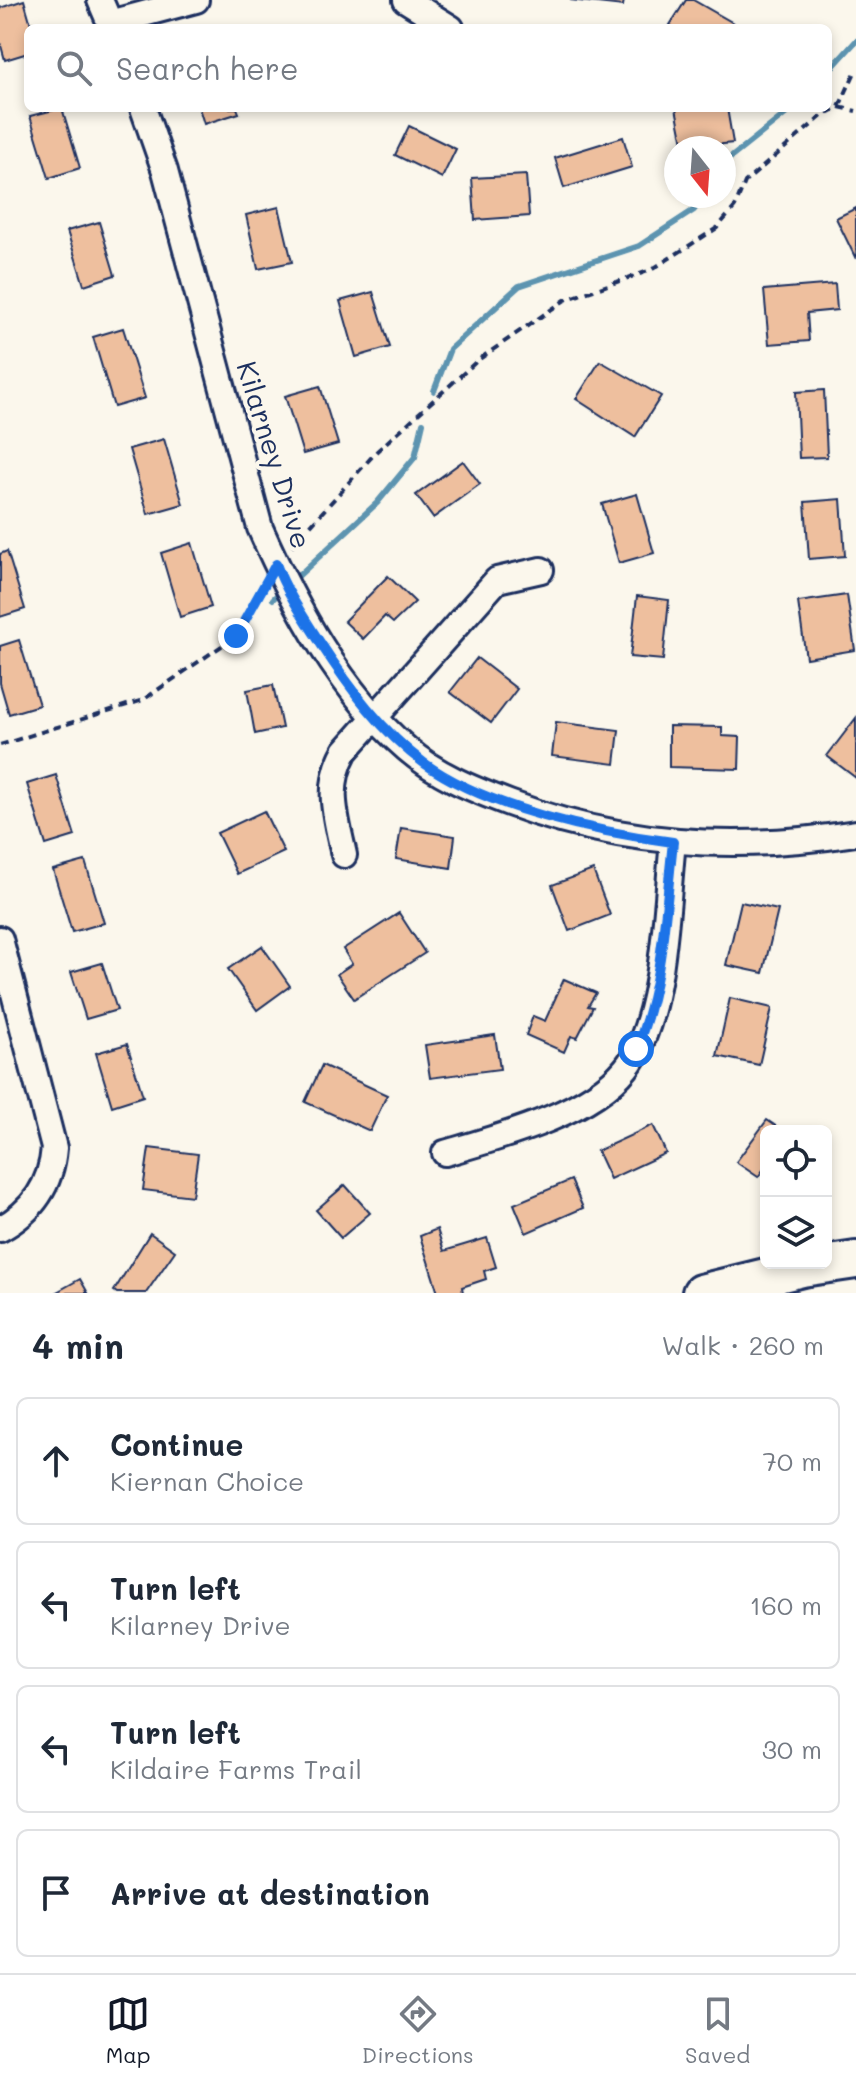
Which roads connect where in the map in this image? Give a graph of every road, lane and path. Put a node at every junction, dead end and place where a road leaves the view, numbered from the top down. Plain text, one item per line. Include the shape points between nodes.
1 (100, 0) edge
2 (196, 0) edge
3 (406, 0) edge
4 (110, 24) edge
5 (118, 24) edge
6 (445, 24) edge
7 (856, 70) edge
8 (839, 107) junction
9 (832, 111) edge
10 (856, 111) edge
11 (144, 112) edge
12 (830, 112) edge
13 (276, 564) junction
14 (541, 570) dead end
15 (376, 716) junction
16 (0, 745) edge
17 (856, 833) edge
18 (673, 842) junction
19 (344, 855) dead end
20 (0, 939) edge
21 (445, 1153) dead end
22 (0, 1229) edge
23 (856, 1260) edge
24 (701, 1293) edge

1 - 4 street
2 - 5 street
3 - 6 street
7 - 8 path
8 - 9 path
8 - 10 path
11 - 13 street, Kilarney Drive via 165,171 239,460
12 - 13 path via 745,182 735,207 717,228 651,270 565,300 478,360 377,451
13 - 15 street, Kilarney Drive via 331,659
13 - 16 path via 236,636 143,700
14 - 15 street via 497,580
15 - 18 street, Kilarney Drive via 409,751 452,780 569,823
15 - 19 street via 345,751 335,773 331,794
17 - 18 street, Kilarney Drive via 776,844
18 - 21 street via 659,973 650,1017 627,1067 589,1098 554,1115
20 - 22 street via 54,1148 42,1193
23 - 24 main road

